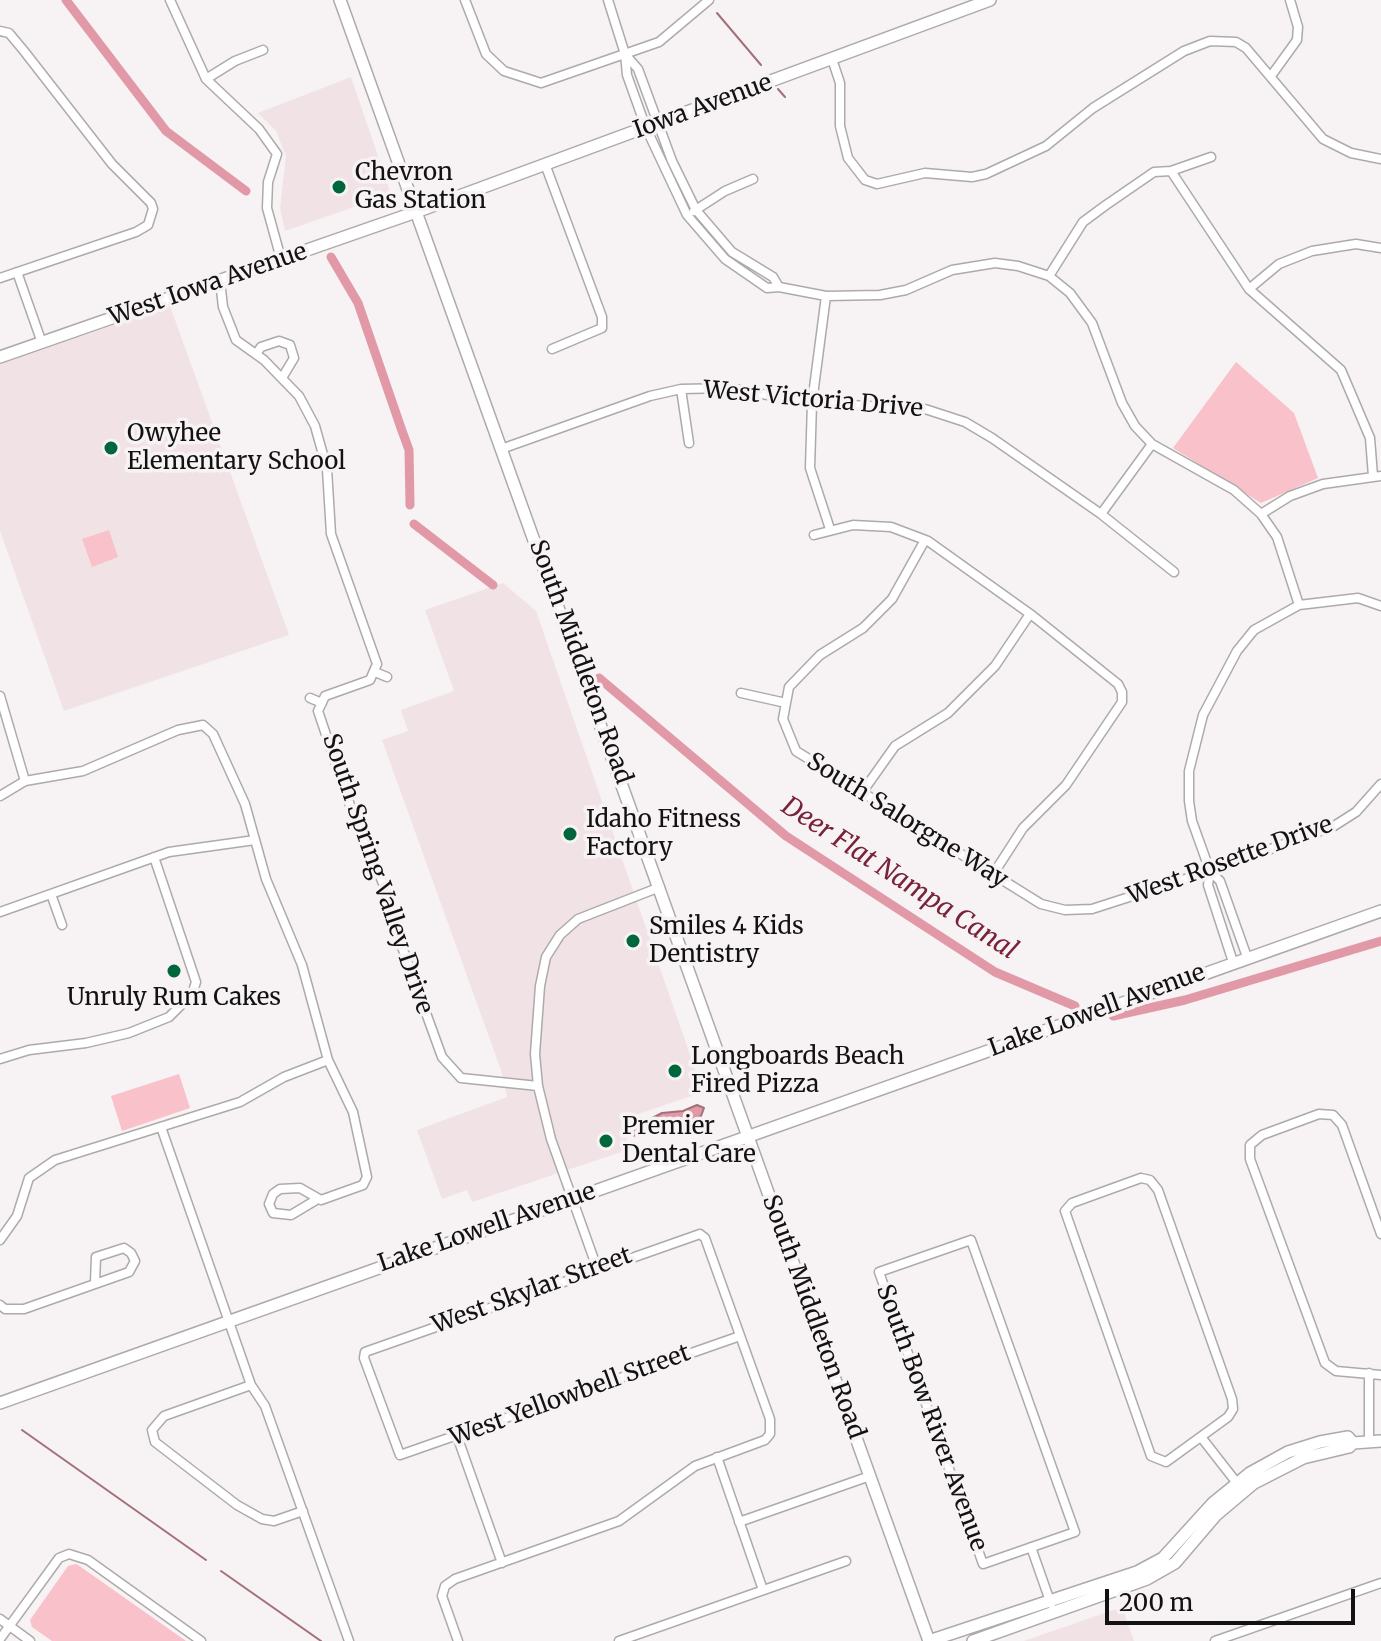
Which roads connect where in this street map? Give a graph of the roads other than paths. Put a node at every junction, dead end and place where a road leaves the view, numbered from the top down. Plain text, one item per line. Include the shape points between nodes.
1 (170, 0) edge
2 (340, 0) edge
3 (465, 0) edge
4 (608, 0) edge
5 (709, 0) edge
6 (990, 0) edge
7 (1290, 0) edge
8 (973, 3) edge
9 (0, 31) edge
10 (263, 50) dead end
11 (625, 54) junction
12 (832, 59) junction
13 (1271, 76) junction
14 (206, 79) junction
15 (660, 123) junction
16 (646, 128) junction
17 (1211, 157) dead end
18 (1381, 159) edge
19 (545, 164) junction
20 (1171, 171) junction
21 (753, 179) dead end
22 (696, 210) junction
23 (416, 212) junction
24 (687, 215) junction
25 (1381, 248) edge
26 (732, 252) junction
27 (281, 259) junction
28 (725, 259) junction
29 (17, 272) junction
30 (1049, 276) junction
31 (0, 278) edge
32 (220, 281) junction
33 (779, 287) junction
34 (1249, 289) junction
35 (826, 296) junction
36 (42, 343) junction
37 (552, 349) dead end
38 (256, 354) junction
39 (0, 357) edge
40 (282, 378) junction
41 (681, 389) junction
42 (812, 403) junction
43 (689, 443) dead end
44 (1152, 444) junction
45 (504, 448) junction
46 (1377, 476) edge
47 (1101, 514) junction
48 (1261, 514) junction
49 (830, 529) junction
50 (814, 535) dead end
51 (925, 540) junction
52 (1174, 572) dead end
53 (1299, 605) junction
54 (1381, 606) edge
55 (1030, 614) junction
56 (375, 672) junction
57 (387, 677) dead end
58 (741, 693) dead end
59 (0, 696) edge
60 (310, 698) dead end
61 (322, 703) junction
62 (786, 703) junction
63 (25, 781) junction
64 (1381, 784) edge
65 (861, 794) junction
66 (0, 796) edge
67 (255, 840) junction
68 (154, 857) junction
69 (1210, 871) junction
70 (992, 876) junction
71 (660, 887) junction
72 (51, 894) junction
73 (1065, 910) joint
74 (1381, 911) edge
75 (0, 912) edge
76 (62, 925) dead end
77 (1247, 957) junction
78 (1233, 962) junction
79 (0, 1059) edge
80 (328, 1060) junction
81 (538, 1086) junction
82 (161, 1127) junction
83 (749, 1136) junction
84 (572, 1198) junction
85 (316, 1200) junction
86 (1381, 1234) edge
87 (0, 1240) edge
88 (597, 1268) junction
89 (95, 1283) junction
90 (0, 1305) edge
91 (228, 1320) junction
92 (740, 1336) junction
93 (1369, 1373) junction
94 (1381, 1375) edge
95 (251, 1385) junction
96 (0, 1403) edge
97 (457, 1436) junction
98 (1201, 1437) junction
99 (1375, 1441) edge
100 (400, 1455) joint
101 (717, 1457) junction
102 (870, 1476) junction
103 (1240, 1487) junction
104 (303, 1511) junction
105 (739, 1522) junction
106 (1031, 1547) junction
107 (846, 1561) dead end
108 (502, 1563) junction
109 (1381, 1583) edge
110 (763, 1590) junction
111 (1052, 1607) junction
112 (0, 1619) edge
113 (9, 1626) junction
114 (0, 1639) edge
115 (30, 1641) edge
116 (201, 1641) edge
117 (349, 1641) edge
118 (458, 1641) edge
119 (619, 1641) edge
120 (929, 1641) edge
121 (973, 1641) edge
122 (1215, 1641) edge

1 - 14 street
2 - 23 main road, South Middleton Road
3 - 11 street via 486,54 504,71 541,83
4 - 11 street
5 - 11 street via 659,42
6 - 8 main road, Iowa Avenue
7 - 13 street via 1297,40
8 - 12 main road, Iowa Avenue
9 - 29 street via 9,33 153,209 148,225 136,232
10 - 14 street
11 - 15 street via 638,69
11 - 16 street
12 - 13 street via 840,83 840,126 848,158 865,180 877,184 925,173 986,174 1046,146 1119,92 1210,41 1236,42
12 - 15 main road, Iowa Avenue
13 - 18 street via 1323,139 1351,153
14 - 27 street via 259,129 277,154 267,208
15 - 16 main road, Iowa Avenue
15 - 22 street
16 - 19 main road, Iowa Avenue
16 - 24 street
17 - 20 street
19 - 23 main road, Iowa Avenue
19 - 37 street via 602,317 596,333
20 - 30 street via 1154,172 1083,222
20 - 34 street
21 - 22 street
22 - 24 street
22 - 26 street
23 - 27 main road, West Iowa Avenue
23 - 45 main road, South Middleton Road
24 - 28 street
25 - 34 street via 1356,244 1312,251 1279,264
26 - 28 street
26 - 33 street via 773,277
27 - 32 main road, West Iowa Avenue
28 - 33 street via 767,288
29 - 31 street
29 - 36 street
30 - 35 street via 1018,266 977,264 893,293
30 - 44 street via 1088,315 1122,403
32 - 36 main road, West Iowa Avenue
32 - 38 street via 236,340
33 - 35 street
34 - 46 street via 1341,370 1370,438
35 - 42 street
36 - 39 main road, West Iowa Avenue
38 - 40 street
38 - 40 street via 279,341 290,345 294,358
40 - 56 street via 315,426 327,469 331,534 377,664
41 - 42 street, West Victoria Drive via 729,388
41 - 43 street
41 - 45 street, West Victoria Drive
42 - 47 street, West Victoria Drive via 925,409 965,422
42 - 49 street via 810,468
44 - 47 street
44 - 48 street via 1234,490
45 - 71 main road, South Middleton Road
46 - 48 street via 1312,488
47 - 52 street, West Victoria Drive
48 - 53 street via 1280,545
49 - 50 street
49 - 51 street via 891,527
51 - 55 street
51 - 62 street via 892,599 863,628 820,655 789,687
53 - 54 street via 1358,598
53 - 69 street via 1254,630 1203,715 1189,771 1189,801
55 - 65 street via 995,666 948,713 895,746
55 - 70 street via 1118,684 1122,702 1066,785 1023,828
56 - 57 street
56 - 61 street, South Spring Valley Drive via 370,680 325,696
58 - 62 street
59 - 63 street
60 - 61 street
61 - 81 street, South Spring Valley Drive via 318,711 354,817 389,897 442,1057 461,1078
62 - 65 street, South Salorgne Way via 783,719 796,751
63 - 66 street
63 - 67 street via 83,771 178,730 203,725 213,734 245,804
64 - 69 street, West Rosette Drive via 1356,812 1334,826
65 - 70 street, South Salorgne Way
67 - 68 street
67 - 80 street via 302,965
68 - 72 street
68 - 79 street via 196,982 192,994 159,1023 109,1039
69 - 73 street, West Rosette Drive via 1107,905
69 - 77 street via 1220,881
69 - 78 street via 1208,885
70 - 73 street, South Salorgne Way via 1041,904
71 - 81 street via 578,919 546,957 536,1017
71 - 83 main road, South Middleton Road
72 - 75 street
72 - 76 street
74 - 77 main road, Lake Lowell Avenue
77 - 78 main road, Lake Lowell Avenue
78 - 83 main road, Lake Lowell Avenue
80 - 82 street via 240,1102
80 - 85 street via 353,1112 367,1177 356,1190
81 - 84 street
82 - 87 street via 41,1167 29,1178 17,1216
82 - 91 street
83 - 84 main road, Lake Lowell Avenue
83 - 102 main road, South Middleton Road
84 - 88 street
84 - 91 main road, Lake Lowell Avenue
85 - 85 street via 291,1215 273,1213 269,1204 273,1194 293,1187
86 - 93 street via 1342,1125 1333,1115 1319,1114 1262,1135 1250,1145 1250,1159 1325,1363
88 - 92 street, West Skylar Street via 700,1234
88 - 100 street, West Skylar Street via 365,1352
89 - 89 street via 129,1272 135,1261 131,1253 124,1248 96,1257
89 - 90 street via 24,1309
91 - 95 street
91 - 96 main road, Lake Lowell Avenue
92 - 97 street, West Yellowbell Street
92 - 101 street via 770,1419 770,1434
93 - 94 street
93 - 99 street
95 - 104 street via 265,1406
95 - 104 street via 164,1416 152,1430 155,1442 262,1519 274,1521
97 - 100 street, West Yellowbell Street
97 - 108 street
98 - 98 street via 1233,1409 1158,1190 1141,1178 1072,1203 1065,1211 1151,1456 1160,1462 1172,1459
98 - 103 street
99 - 103 main road via 1303,1458
101 - 105 street
101 - 108 street via 673,1480 619,1521
102 - 105 street
102 - 120 main road, South Middleton Road
103 - 111 main road via 1163,1571
104 - 117 street
105 - 110 street
106 - 106 street, South Bow River Avenue via 1075,1532 971,1240 879,1272 983,1564
106 - 111 street
107 - 110 street
108 - 118 street via 445,1586 442,1596
109 - 122 street
110 - 119 street
111 - 120 main road
111 - 121 main road
112 - 113 street
113 - 114 street
113 - 115 street
113 - 116 street via 59,1558 79,1554

